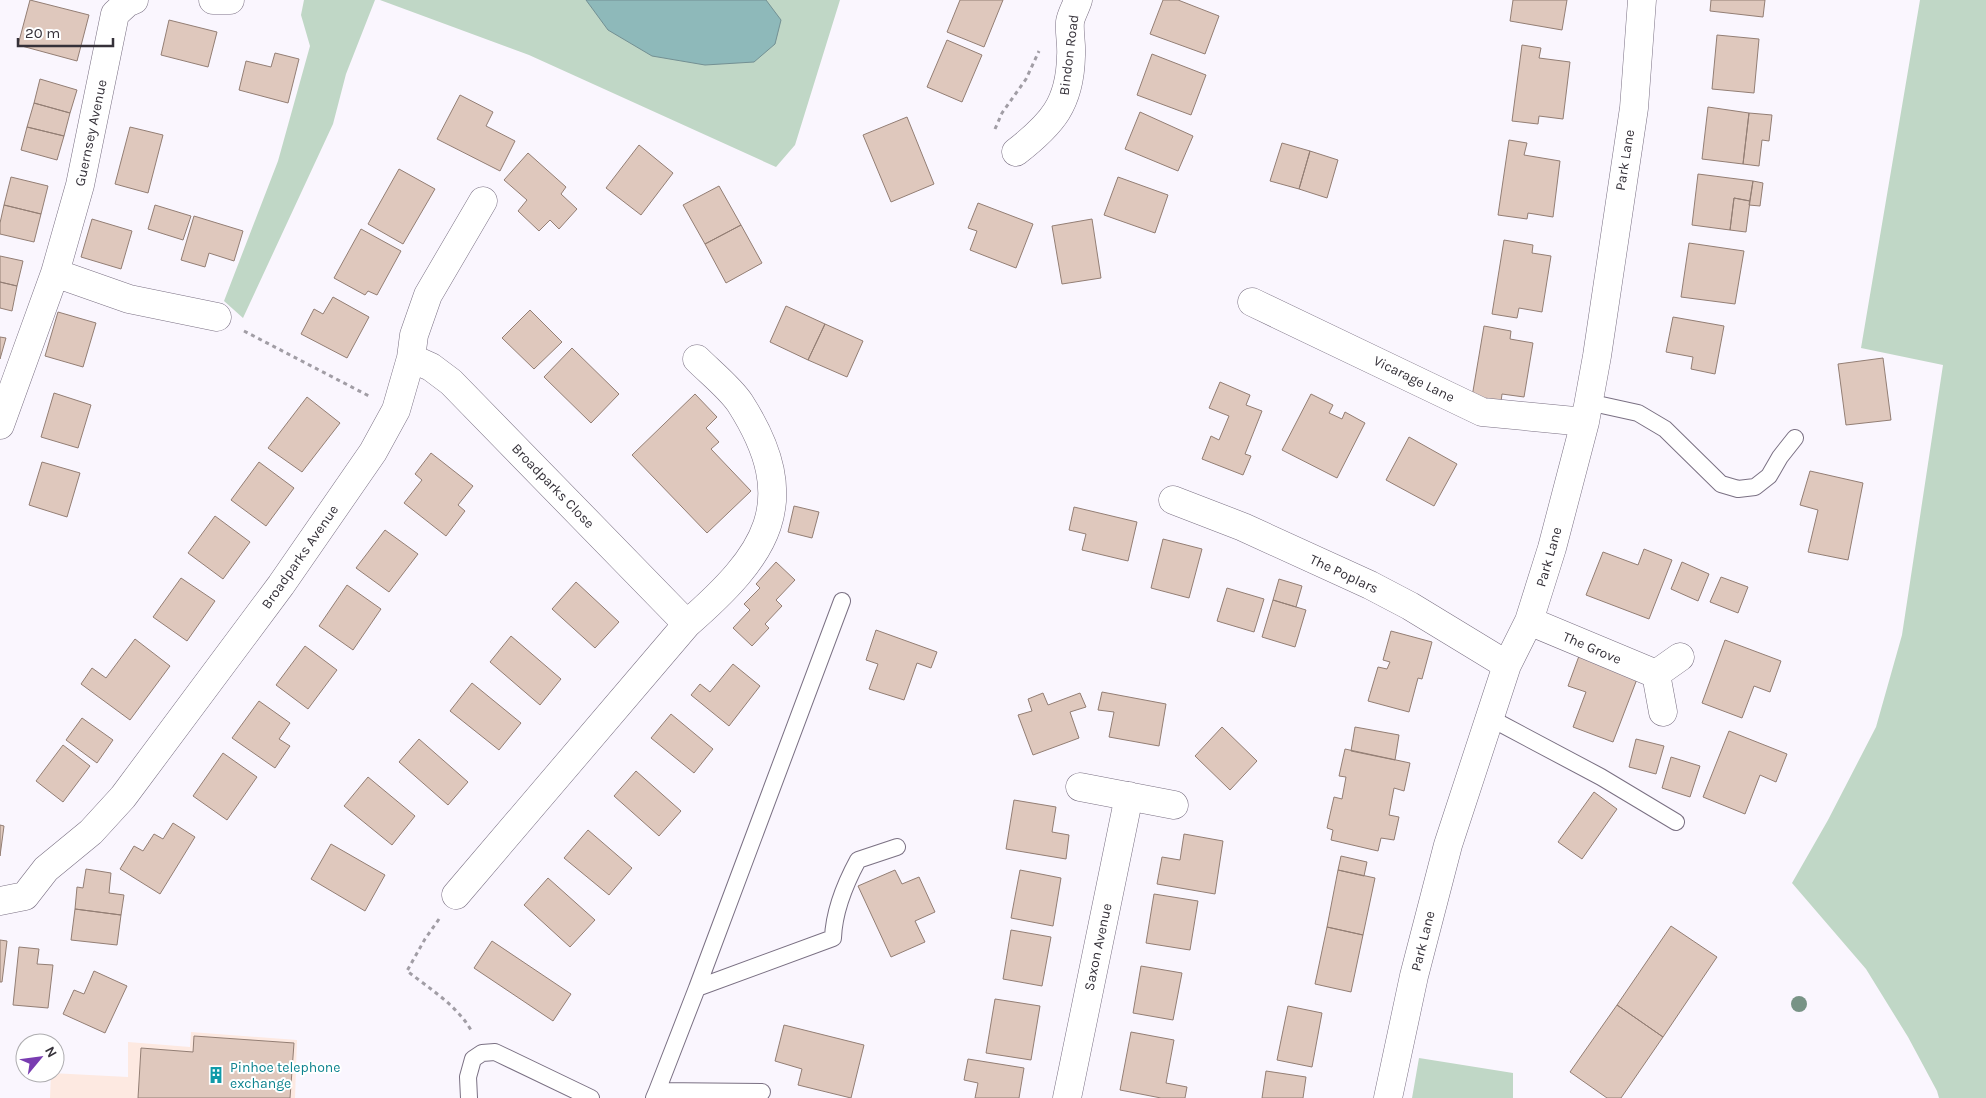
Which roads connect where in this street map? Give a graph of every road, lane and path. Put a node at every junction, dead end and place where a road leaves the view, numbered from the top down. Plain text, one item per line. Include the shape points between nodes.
1 (134, 0) edge
2 (213, 0) edge
3 (230, 0) edge
4 (1078, 0) edge
5 (1642, 0) edge
6 (1040, 50) dead end
7 (1016, 152) joint
8 (483, 201) dead end
9 (55, 273) junction
10 (1252, 302) dead end
11 (217, 317) joint
12 (410, 358) junction
13 (698, 359) dead end
14 (396, 410) junction
15 (1587, 412) junction
16 (0, 425) edge
17 (1795, 438) dead end
18 (1173, 500) dead end
19 (842, 601) dead end
20 (1529, 621) junction
21 (687, 624) junction
22 (1680, 656) dead end
23 (1507, 665) junction
24 (1656, 674) junction
25 (1663, 712) dead end
26 (1490, 718) junction
27 (1080, 787) dead end
28 (1129, 796) junction
29 (1174, 805) dead end
30 (1676, 822) dead end
31 (897, 846) dead end
32 (456, 895) joint
33 (0, 901) edge
34 (698, 988) junction
35 (482, 1053) junction
36 (762, 1092) dead end
37 (655, 1094) edge
38 (468, 1098) edge
39 (591, 1098) edge
40 (1067, 1098) edge
41 (1388, 1098) edge

1 - 9 street, Guernsey Avenue via 115,14 80,185
2 - 3 street
4 - 7 street, Bindon Road via 1070,20 1071,58 1060,108 1041,132
5 - 15 street, Park Lane via 1634,108
6 - 7 path via 1026,80 994,128 1002,144
8 - 12 street, Broadparks Avenue via 428,295
9 - 11 street via 129,299
9 - 16 street, Guernsey Avenue
10 - 15 street, Vicarage Lane via 1482,412
11 - 14 path
12 - 14 street, Broadparks Avenue
12 - 21 street, Broadparks Close via 431,366 451,382
13 - 21 street via 739,402 759,439 773,485 769,523 750,560 722,594
14 - 33 street, Broadparks Avenue via 374,452 281,585 108,815 46,868 25,896
15 - 17 lane via 1638,413 1665,429 1721,484 1738,488 1755,487 1769,476
15 - 20 street, Park Lane via 1552,548
18 - 23 street, The Poplars via 1243,527 1370,585
19 - 34 lane
20 - 23 street, Park Lane
20 - 24 street, The Grove
21 - 32 street
22 - 24 street
23 - 26 street, Park Lane
24 - 25 street
26 - 30 lane via 1601,777
26 - 41 street, Park Lane via 1448,845 1414,976
27 - 28 street
28 - 29 street
28 - 40 street, Saxon Avenue
31 - 34 lane via 858,860 833,921 833,938
32 - 35 path via 407,971 467,1022
34 - 37 lane
35 - 38 lane via 473,1059 468,1077
35 - 39 lane via 494,1052
36 - 37 lane

